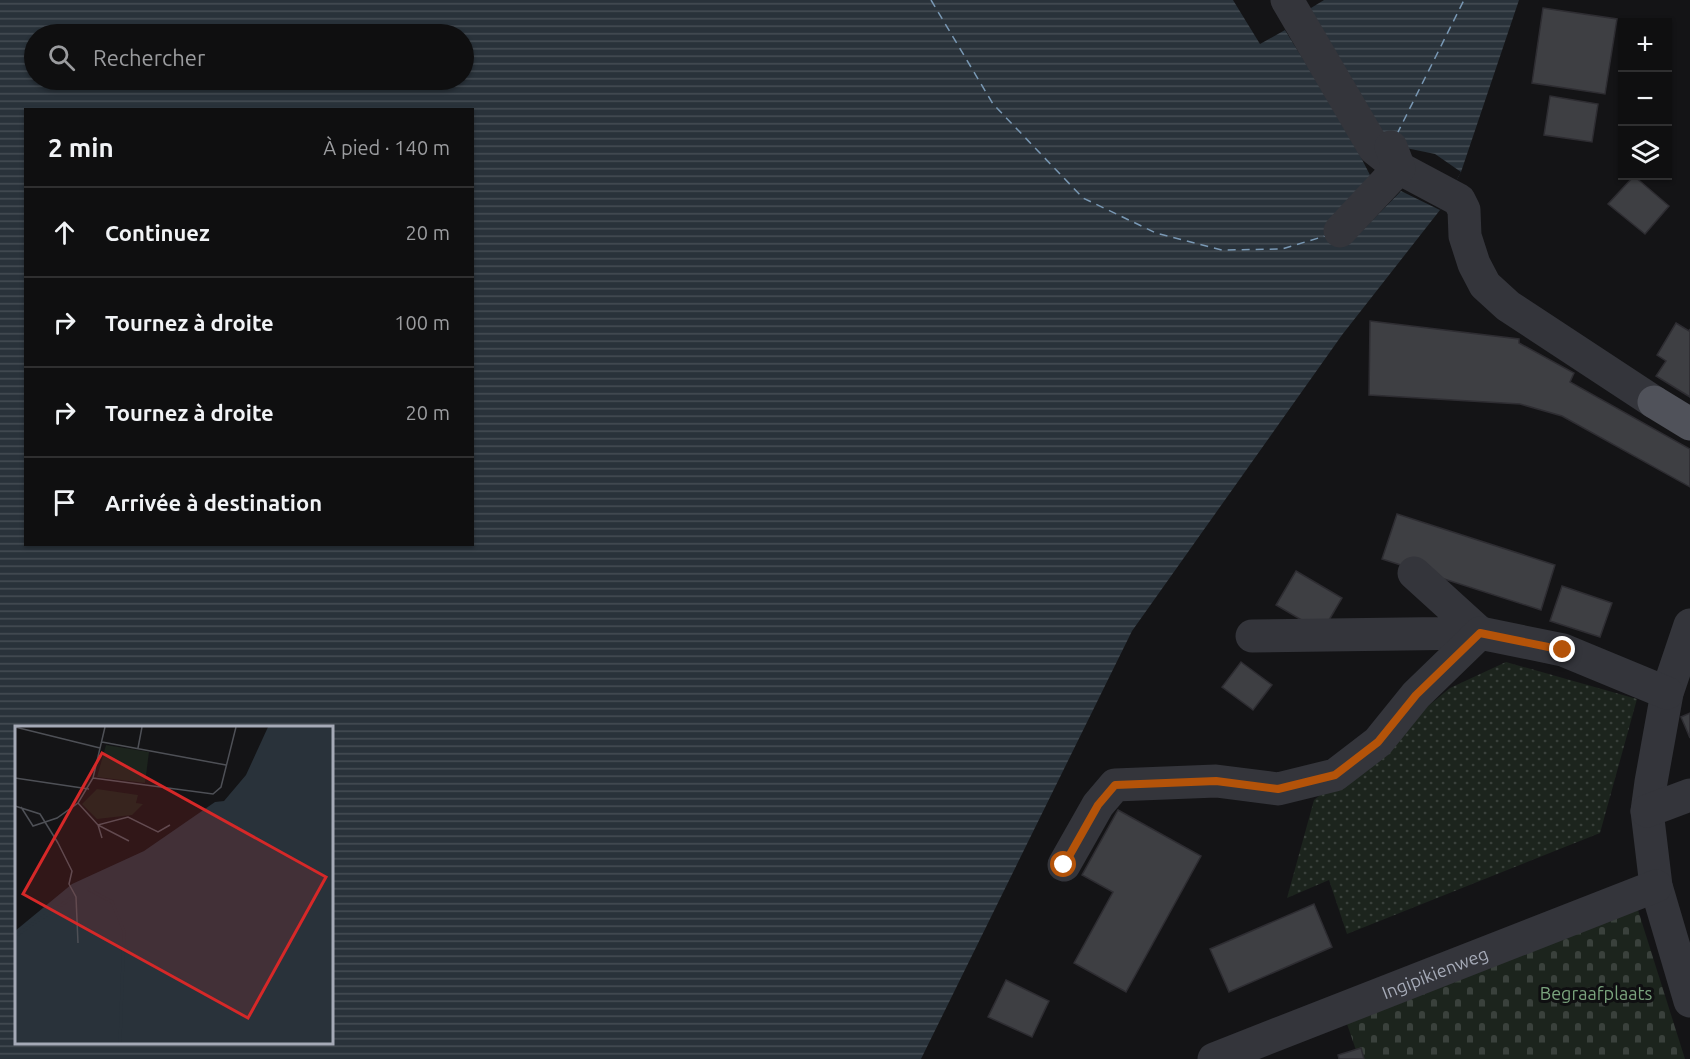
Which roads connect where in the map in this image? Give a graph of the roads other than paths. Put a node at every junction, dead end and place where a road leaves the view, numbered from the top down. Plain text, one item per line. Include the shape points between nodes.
1 (1287, 0) edge
2 (1395, 157) junction
3 (1340, 231) dead end
4 (1654, 402) joint
5 (1690, 424) edge
6 (1414, 573) dead end
7 (1690, 625) edge
8 (1480, 633) junction
9 (1252, 636) dead end
10 (1667, 693) junction
11 (1690, 795) edge
12 (1647, 811) junction
13 (1064, 865) dead end
14 (1656, 886) junction
15 (1690, 1001) edge
16 (1214, 1059) edge

1 - 2 street via 1374,148
2 - 3 street
2 - 4 street via 1460,200 1465,236 1485,285 1508,306
4 - 5 main road
6 - 8 street
7 - 10 street
8 - 9 street
8 - 10 street via 1563,650
8 - 13 street via 1416,695 1378,742 1335,775 1278,789 1216,781 1115,785 1098,805
10 - 12 street
11 - 12 street
12 - 14 street
14 - 15 street
14 - 16 street, Ingipikienweg

